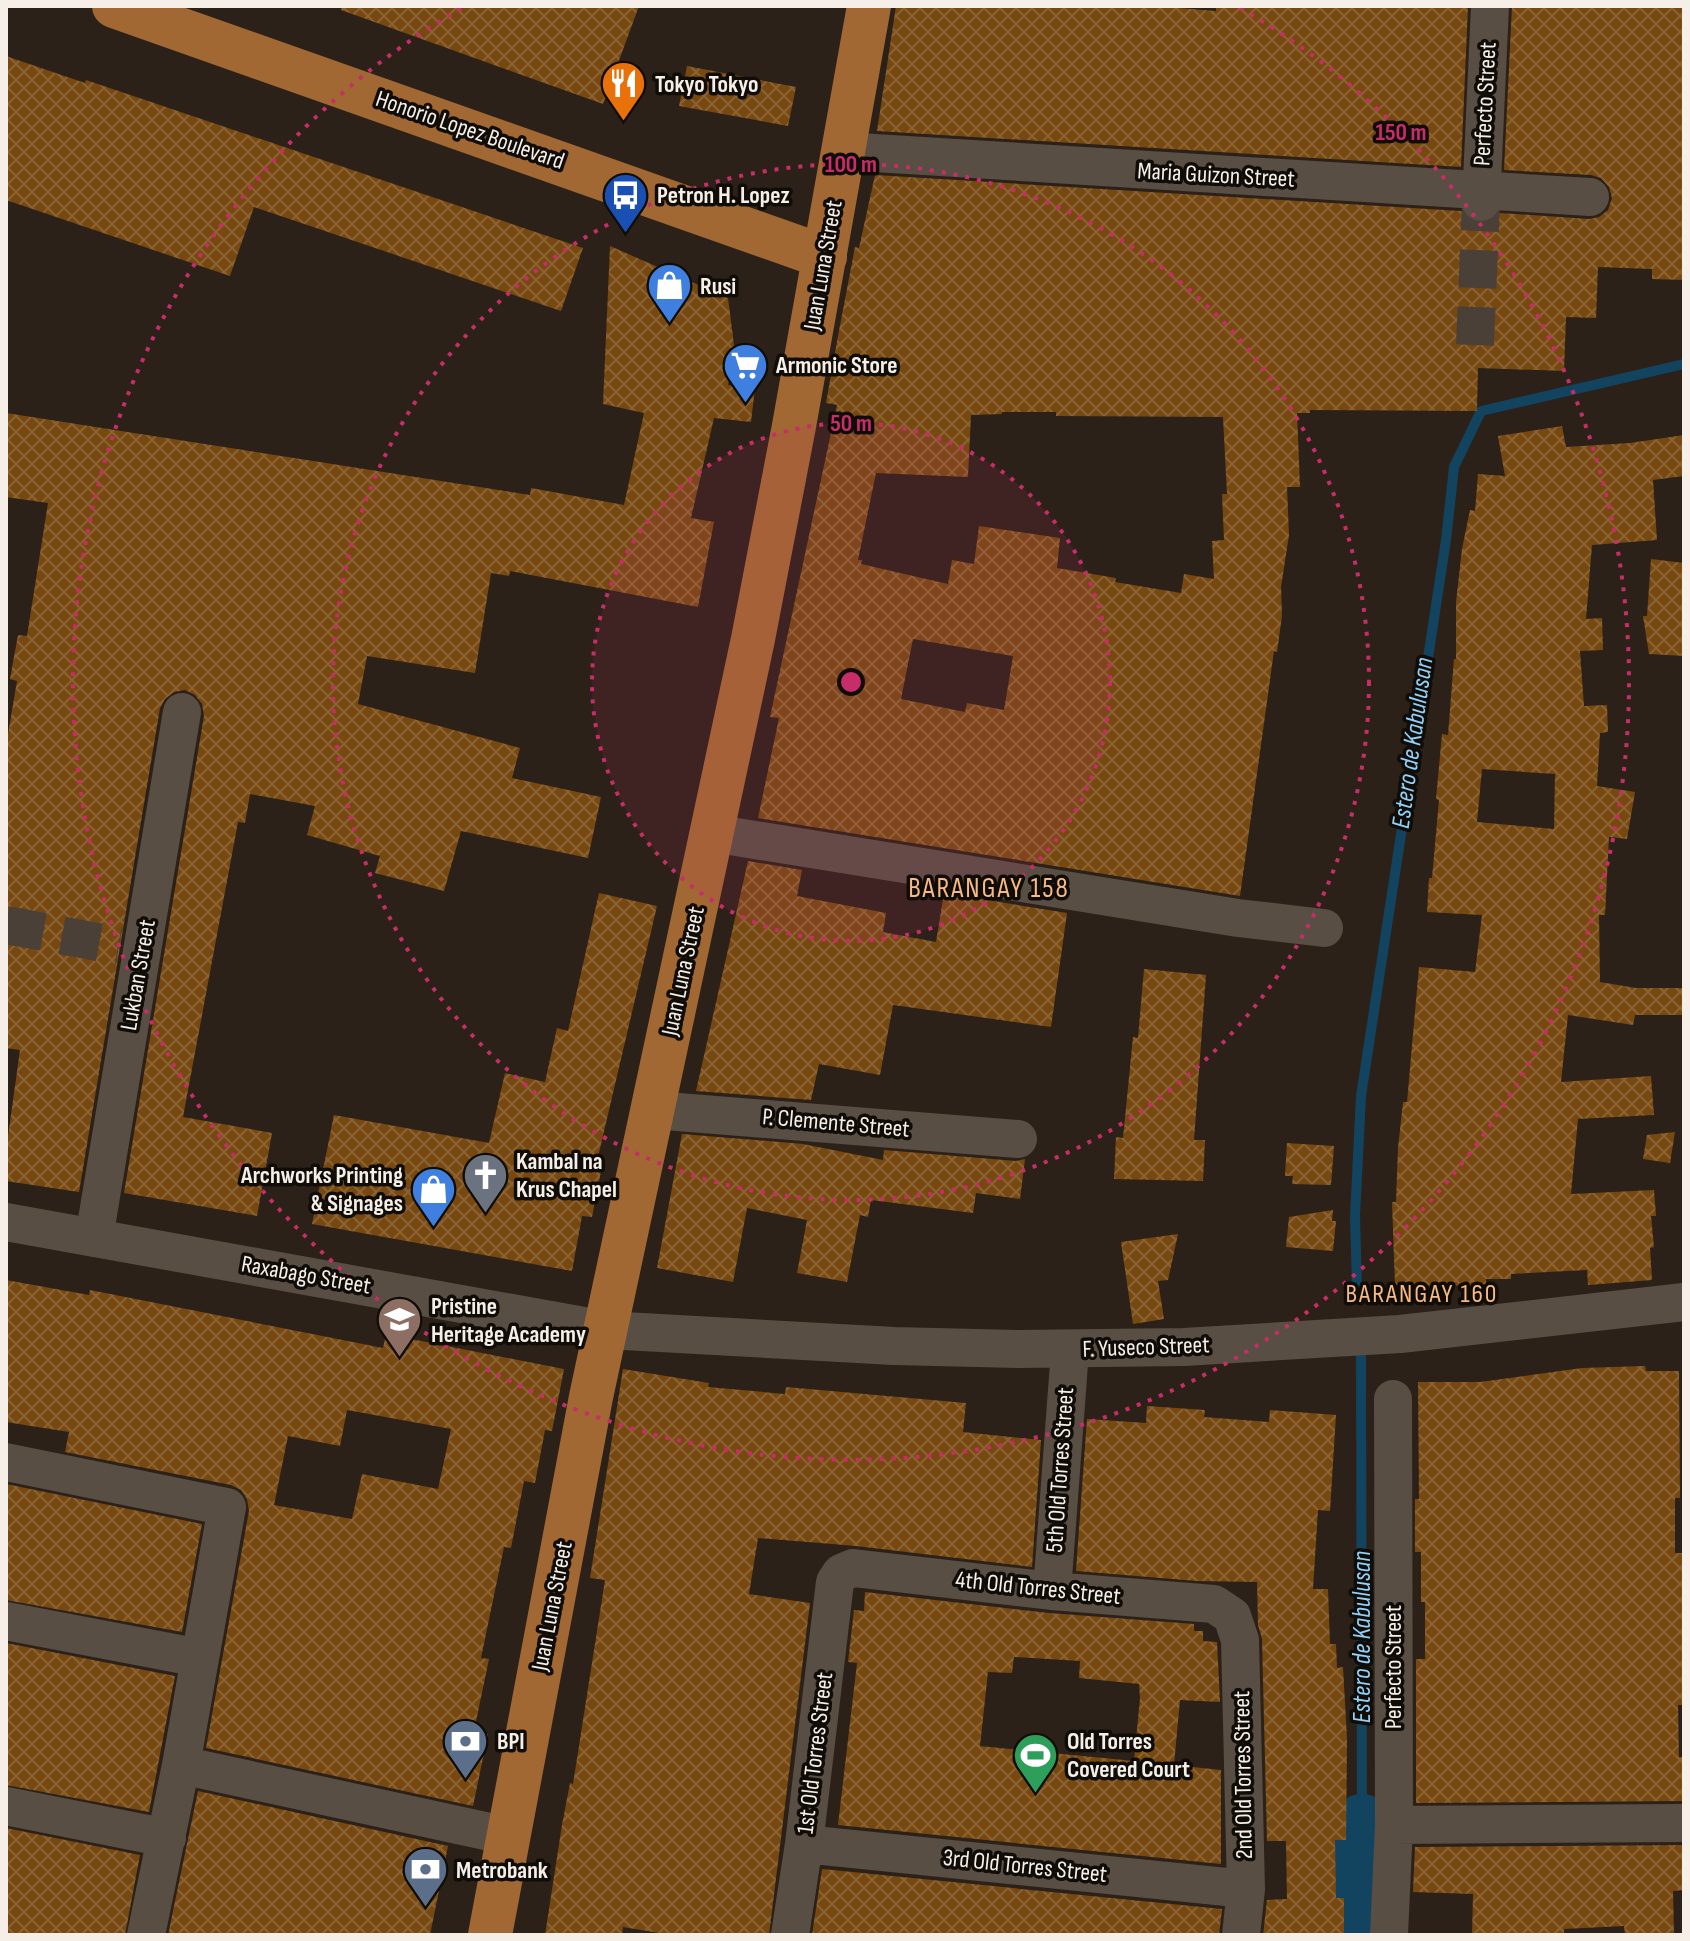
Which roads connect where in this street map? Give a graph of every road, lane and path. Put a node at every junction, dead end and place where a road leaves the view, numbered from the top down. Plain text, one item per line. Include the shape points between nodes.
1 (114, 6) edge
2 (869, 6) edge
3 (1490, 6) edge
4 (842, 151) junction
5 (1481, 196) junction
6 (1590, 197) dead end
7 (825, 257) junction
8 (182, 712) dead end
9 (712, 833) junction
10 (1324, 928) dead end
11 (653, 1110) junction
12 (1018, 1139) dead end
13 (6, 1222) edge
14 (94, 1238) junction
15 (1684, 1302) edge
16 (606, 1330) junction
17 (1070, 1350) junction
18 (1393, 1399) dead end
19 (6, 1462) edge
20 (841, 1573) joint
21 (1052, 1591) junction
22 (1232, 1616) joint
23 (6, 1621) edge
24 (200, 1658) junction
25 (181, 1765) junction
26 (6, 1806) edge
27 (1684, 1823) edge
28 (1394, 1825) junction
29 (508, 1836) junction
30 (167, 1838) junction
31 (804, 1844) junction
32 (1246, 1889) junction
33 (146, 1935) edge
34 (490, 1935) edge
35 (790, 1935) edge
36 (1241, 1935) edge
37 (1389, 1935) edge

1 - 7 main road, Honorio Lopez Boulevard
2 - 4 main road, Juan Luna Street
3 - 5 street, Perfecto Street
4 - 5 street, Maria Guizon Street
4 - 7 main road, Juan Luna Street
5 - 6 street, Maria Guizon Street
7 - 9 main road, Juan Luna Street
8 - 14 street, Lukban Street via 131,948
9 - 10 street
9 - 11 main road, Juan Luna Street
11 - 12 street, P. Clemente Street
11 - 16 main road, Juan Luna Street
13 - 14 street, Raxabago Street
14 - 16 street, Raxabago Street
15 - 17 street, F. Yuseco Street via 1400,1334
16 - 17 street, F. Yuseco Street
16 - 29 main road, Juan Luna Street
17 - 21 street, 5th Old Torres Street
18 - 28 street, Perfecto Street
19 - 24 street via 227,1507
20 - 21 street, 4th Old Torres Street via 853,1568
20 - 31 street, 1st Old Torres Street via 835,1582
21 - 22 street, 4th Old Torres Street via 1214,1604
22 - 32 street, 2nd Old Torres Street via 1240,1640
23 - 24 street
24 - 25 street
25 - 29 street
25 - 30 street
26 - 30 street
27 - 28 street
28 - 37 street, Perfecto Street
29 - 34 main road, Juan Luna Street
30 - 33 street
31 - 32 street, 3rd Old Torres Street
31 - 35 street, 1st Old Torres Street
32 - 36 street, 2nd Old Torres Street

